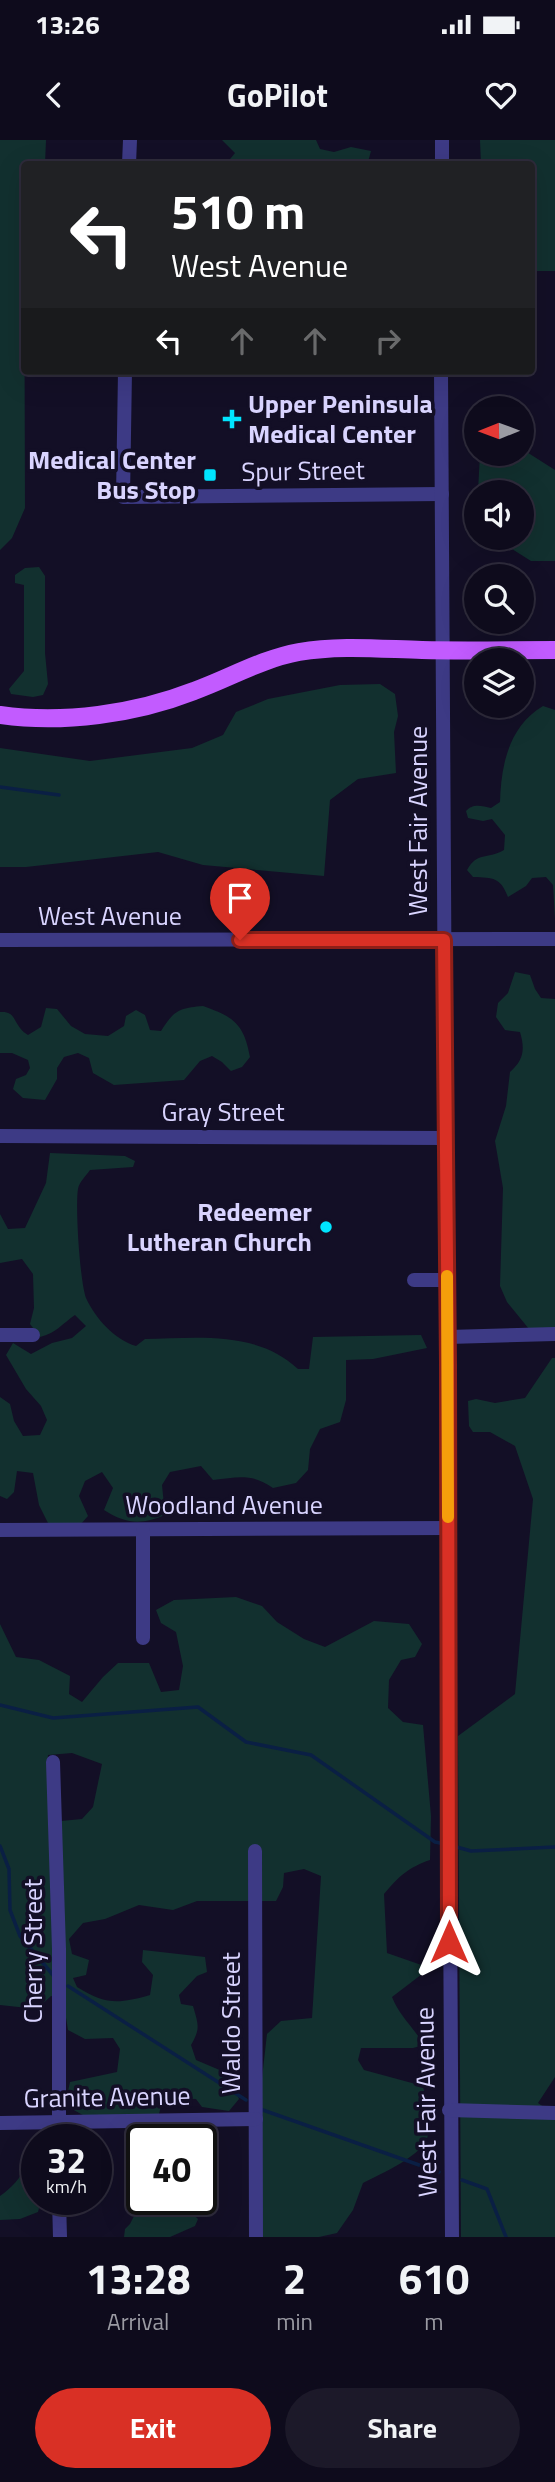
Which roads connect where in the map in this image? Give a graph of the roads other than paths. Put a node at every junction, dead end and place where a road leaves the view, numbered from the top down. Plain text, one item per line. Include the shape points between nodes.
1 (130, 140) edge
2 (442, 140) edge
3 (129, 161) edge
4 (442, 161) edge
5 (125, 375) edge
6 (441, 375) edge
7 (442, 494) junction
8 (442, 650) junction
9 (555, 650) edge
10 (0, 715) edge
11 (555, 939) edge
12 (0, 940) edge
13 (444, 940) junction
14 (0, 1136) edge
15 (445, 1138) junction
16 (414, 1280) dead end
17 (447, 1280) junction
18 (555, 1334) edge
19 (0, 1335) edge
20 (33, 1335) dead end
21 (448, 1337) junction
22 (448, 1528) junction
23 (0, 1530) edge
24 (143, 1531) junction
25 (143, 1637) dead end
26 (53, 1762) dead end
27 (254, 1851) dead end
28 (449, 2110) junction
29 (555, 2113) edge
30 (256, 2119) junction
31 (59, 2122) junction
32 (0, 2123) edge
33 (60, 2215) edge
34 (60, 2237) edge
35 (256, 2237) edge
36 (452, 2237) edge

1 - 3 street
2 - 4 street
5 - 7 street, Spur Street via 122,497
6 - 7 street, West Fair Avenue
7 - 8 street, West Fair Avenue
8 - 9 main road
8 - 10 main road via 301,652 269,659 194,692 117,712 66,717
8 - 13 street, West Fair Avenue
11 - 13 street, West Avenue
12 - 13 street, West Avenue
13 - 15 street, West Fair Avenue
14 - 15 street, Gray Street
15 - 17 street, West Fair Avenue
16 - 17 street
17 - 21 street, West Fair Avenue
18 - 21 street
19 - 20 street
21 - 22 street, West Fair Avenue
22 - 24 street, Woodland Avenue
22 - 28 street, West Fair Avenue
23 - 24 street, Woodland Avenue
24 - 25 street
26 - 31 street, Cherry Street
27 - 30 street, Waldo Street
28 - 29 street
28 - 36 street, West Fair Avenue
30 - 31 street, Granite Avenue
30 - 35 street, Waldo Street
31 - 32 street, Granite Avenue
33 - 34 street

